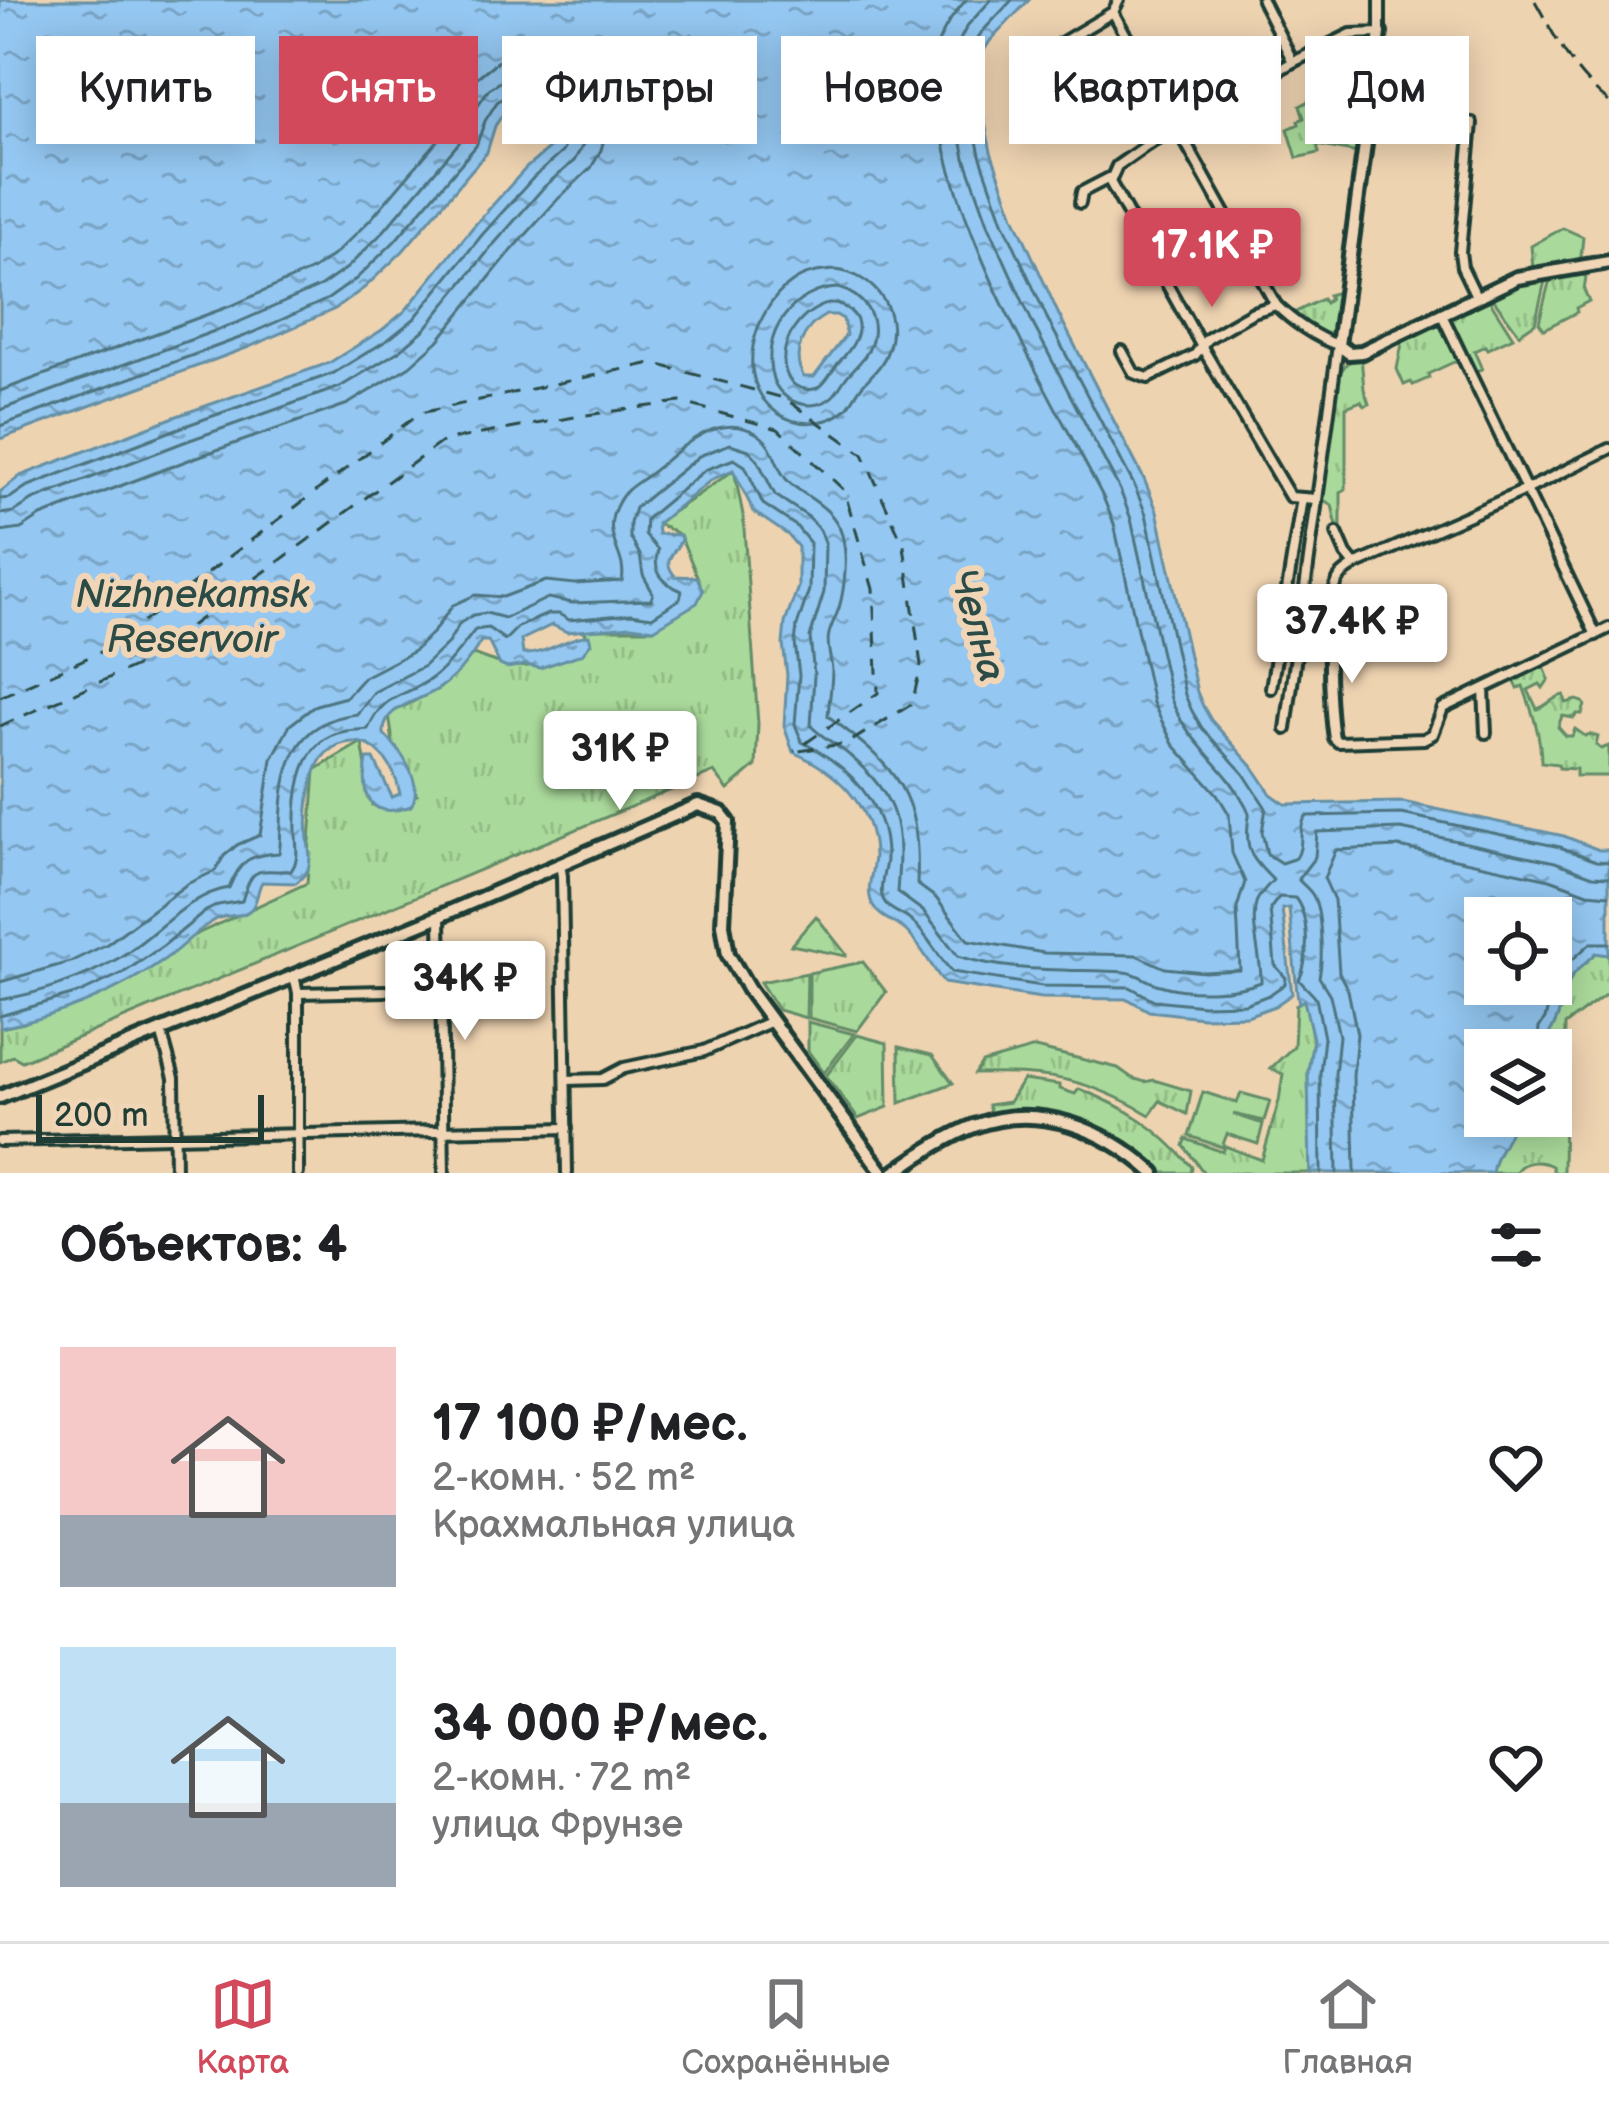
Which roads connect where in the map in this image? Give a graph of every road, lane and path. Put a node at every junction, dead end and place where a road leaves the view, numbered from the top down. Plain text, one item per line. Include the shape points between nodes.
1 (1119, 0) edge
2 (1262, 0) edge
3 (1381, 0) edge
4 (1113, 12) junction
5 (1379, 33) junction
6 (1073, 36) edge
7 (1127, 36) edge
8 (1293, 62) junction
9 (1281, 69) edge
10 (1472, 123) dead end
11 (1149, 144) edge
12 (1188, 144) edge
13 (1111, 176) junction
14 (1080, 202) dead end
15 (1609, 262) edge
16 (1477, 298) junction
17 (1276, 305) junction
18 (1442, 315) junction
19 (1338, 345) junction
20 (1202, 347) junction
21 (1122, 351) dead end
22 (1609, 449) edge
23 (1528, 488) junction
24 (1302, 498) junction
25 (1316, 500) junction
26 (1337, 533) dead end
27 (1355, 565) junction
28 (1609, 628) edge
29 (1596, 635) junction
30 (1271, 688) dead end
31 (1484, 689) junction
32 (1286, 728) dead end
33 (1486, 733) dead end
34 (560, 864) junction
35 (440, 916) junction
36 (294, 975) junction
37 (385, 991) dead end
38 (298, 993) junction
39 (772, 1021) junction
40 (160, 1031) junction
41 (566, 1080) junction
42 (0, 1097) edge
43 (567, 1128) junction
44 (444, 1130) junction
45 (297, 1135) junction
46 (176, 1136) junction
47 (0, 1141) edge
48 (175, 1173) edge
49 (298, 1173) edge
50 (445, 1173) edge
51 (567, 1173) edge
52 (883, 1173) edge
53 (894, 1173) edge
54 (1154, 1173) edge

1 - 4 street
2 - 8 street
3 - 5 street
4 - 6 street
4 - 7 street
5 - 8 street via 1352,34
5 - 19 street
8 - 9 street
10 - 16 street via 1460,252
11 - 13 street
12 - 17 street
13 - 14 street via 1082,191
13 - 20 street
15 - 16 street via 1517,278
16 - 18 street
17 - 19 street
17 - 20 street
18 - 19 street via 1362,352
18 - 23 street
19 - 25 street
20 - 21 street via 1143,379
20 - 24 street via 1290,497
22 - 23 street
23 - 27 street
23 - 29 street
24 - 25 street
24 - 30 street
25 - 32 street
26 - 27 street
27 - 31 street via 1333,595 1338,742 1424,739 1444,708
28 - 29 street
29 - 31 street
31 - 33 street
34 - 35 street
34 - 39 street via 698,805 721,813 728,822 727,951
34 - 41 street
35 - 36 street
35 - 44 street
36 - 38 street
36 - 40 street
37 - 38 street
38 - 45 street
39 - 41 street via 704,1051 603,1079
39 - 52 street
40 - 42 street
40 - 46 street via 174,1078
41 - 43 street
43 - 44 street
43 - 51 street
44 - 45 street
44 - 50 street
45 - 46 street
45 - 49 street
46 - 47 street
46 - 48 street
53 - 54 street via 965,1130 1012,1118 1072,1123

